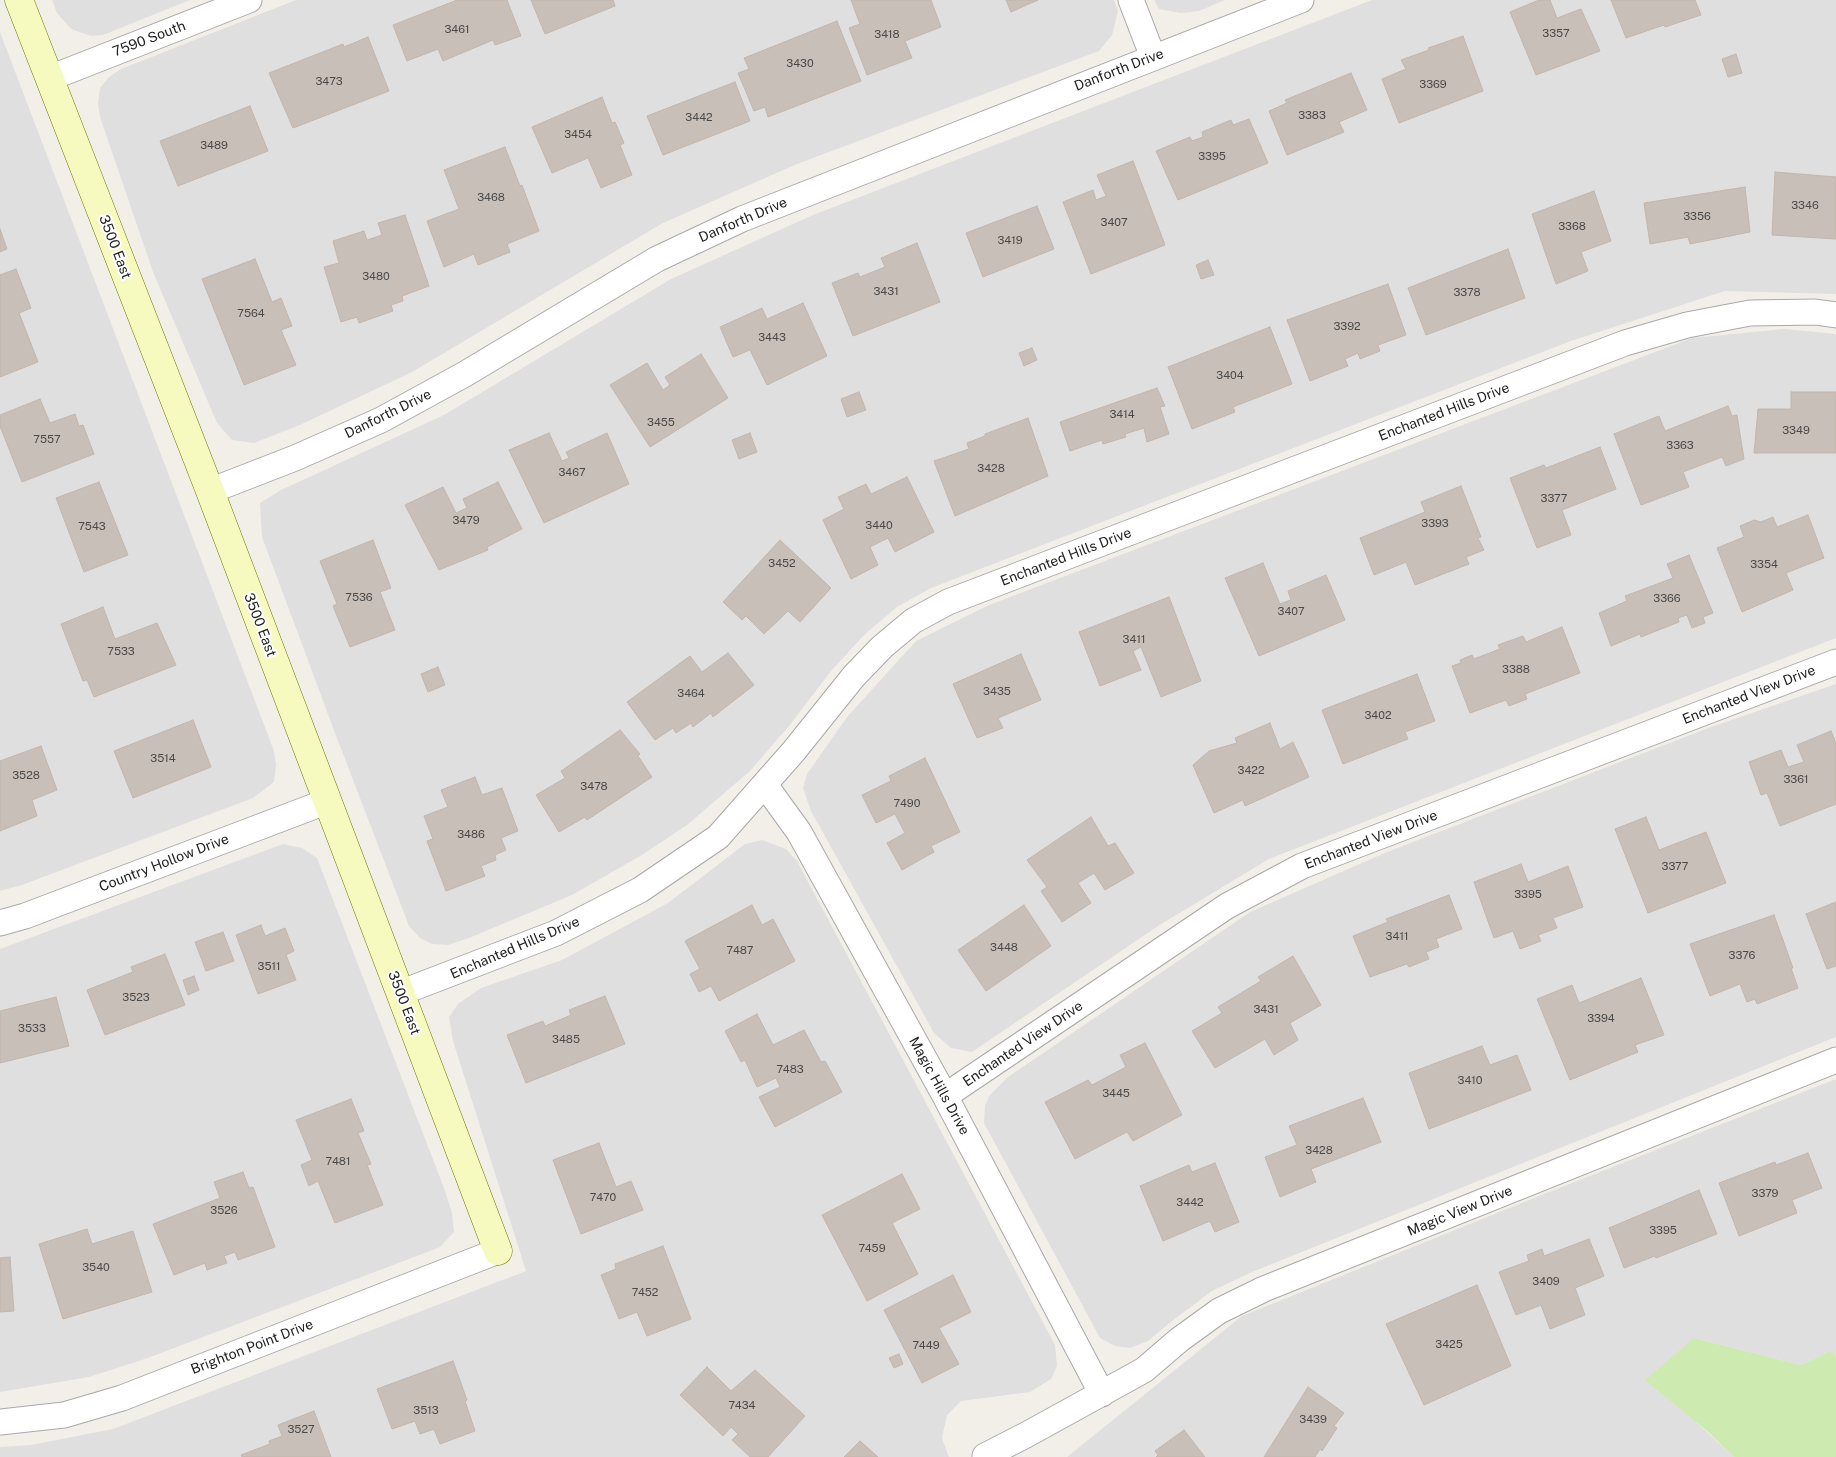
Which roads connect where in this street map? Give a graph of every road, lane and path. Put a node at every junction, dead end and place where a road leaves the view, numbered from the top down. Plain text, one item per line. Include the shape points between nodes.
1 (19, 0) edge
2 (249, 0) edge
3 (1131, 0) edge
4 (1301, 0) edge
5 (1153, 57) junction
6 (50, 78) junction
7 (1836, 316) edge
8 (210, 491) junction
9 (1836, 662) edge
10 (765, 784) junction
11 (328, 801) junction
12 (0, 923) edge
13 (400, 993) junction
14 (1836, 1060) edge
15 (946, 1096) junction
16 (498, 1251) joint
17 (1102, 1394) junction
18 (0, 1422) edge
19 (986, 1456) dead end

1 - 6 street, 3500 East
2 - 6 street, 7590 South
3 - 5 street
4 - 5 street, Danforth Drive
5 - 8 street, Danforth Drive via 742,219 657,259 465,374 381,420
6 - 8 street, 3500 East
7 - 10 street, Enchanted Hills Drive via 1815,312 1750,313 1687,325 1625,343 948,602 913,621 882,647
8 - 11 street, 3500 East
9 - 15 street, Enchanted View Drive via 1302,866 1226,906
10 - 13 street, Enchanted Hills Drive via 718,837 640,890 556,934
10 - 15 street, Magic Hills Drive via 799,832
11 - 12 street, Country Hollow Drive
11 - 13 street, 3500 East
13 - 16 street, 3500 East
14 - 17 street, Magic View Drive via 1264,1290 1219,1312 1144,1370
15 - 17 street, Magic Hills Drive
16 - 18 street, Brighton Point Drive via 122,1398 64,1415
17 - 19 street, Magic View Drive

